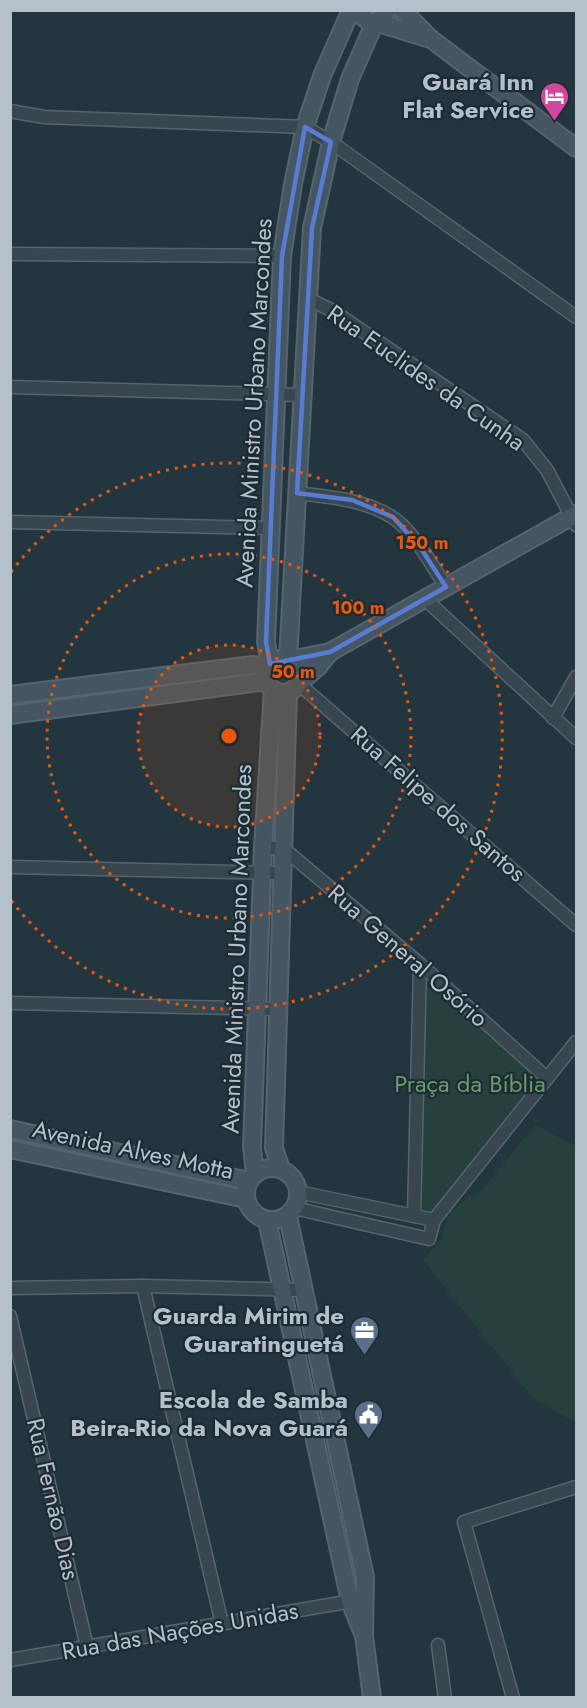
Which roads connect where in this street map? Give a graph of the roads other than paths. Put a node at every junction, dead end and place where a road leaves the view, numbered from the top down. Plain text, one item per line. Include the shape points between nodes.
1 (353, 10) edge
2 (402, 10) edge
3 (381, 16) edge
4 (431, 39) junction
5 (10, 111) edge
6 (305, 127) junction
7 (331, 142) junction
8 (576, 148) edge
9 (10, 254) edge
10 (282, 256) junction
11 (307, 297) junction
12 (576, 317) edge
13 (10, 387) edge
14 (275, 394) junction
15 (302, 395) junction
16 (297, 493) junction
17 (575, 519) edge
18 (10, 522) edge
19 (270, 528) junction
20 (446, 587) junction
21 (425, 599) junction
22 (330, 652) junction
23 (289, 659) junction
24 (576, 677) edge
25 (281, 680) junction
26 (10, 695) edge
27 (10, 715) edge
28 (553, 718) junction
29 (576, 738) edge
30 (263, 848) junction
31 (283, 848) junction
32 (10, 867) edge
33 (263, 872) junction
34 (282, 873) junction
35 (576, 925) edge
36 (420, 964) junction
37 (10, 1003) edge
38 (258, 1009) junction
39 (278, 1010) junction
40 (576, 1042) edge
41 (547, 1078) junction
42 (10, 1129) edge
43 (65, 1141) junction
44 (10, 1149) edge
45 (60, 1159) junction
46 (281, 1169) junction
47 (252, 1178) junction
48 (246, 1199) junction
49 (294, 1205) junction
50 (414, 1216) junction
51 (267, 1220) junction
52 (434, 1220) junction
53 (143, 1286) junction
54 (10, 1288) edge
55 (281, 1289) junction
56 (304, 1290) junction
57 (10, 1316) edge
58 (576, 1487) edge
59 (358, 1600) junction
60 (222, 1624) junction
61 (438, 1645) dead end
62 (87, 1647) junction
63 (10, 1660) edge
64 (372, 1698) edge
65 (445, 1698) edge
66 (513, 1698) edge

1 - 3 street via 369,22
1 - 6 street, Avenida Ministro Urbano Marcondes via 322,76
2 - 4 street
3 - 4 street
3 - 7 street, Avenida Ministro Urbano Marcondes via 350,79
4 - 8 street
5 - 6 street via 44,117
6 - 7 street
6 - 10 street, Avenida Ministro Urbano Marcondes
7 - 11 street, Avenida Ministro Urbano Marcondes via 312,228
7 - 12 street
9 - 10 street
10 - 14 street, Avenida Ministro Urbano Marcondes
11 - 15 street, Avenida Ministro Urbano Marcondes
11 - 17 street, Rua Euclides da Cunha via 523,440 547,470
13 - 14 street
14 - 15 street
14 - 19 street, Avenida Ministro Urbano Marcondes
15 - 16 street, Avenida Ministro Urbano Marcondes
16 - 20 street via 352,500 393,517 420,547
16 - 23 street, Avenida Ministro Urbano Marcondes
17 - 20 street
18 - 19 street
19 - 25 street, Avenida Ministro Urbano Marcondes via 266,642
20 - 21 street
21 - 22 street
21 - 28 street
22 - 23 street
22 - 25 street via 318,668
23 - 25 street via 279,659
23 - 25 street via 301,672
24 - 28 street
25 - 26 street via 253,665
25 - 27 street
25 - 30 street, Avenida Ministro Urbano Marcondes
25 - 31 street, Avenida Ministro Urbano Marcondes
25 - 35 street, Rua Felipe dos Santos
28 - 29 street
30 - 31 street
30 - 33 street, Avenida Ministro Urbano Marcondes
31 - 34 street, Avenida Ministro Urbano Marcondes
31 - 36 street, Rua General Osório
32 - 33 street
33 - 34 street
33 - 38 street, Avenida Ministro Urbano Marcondes
34 - 39 street, Avenida Ministro Urbano Marcondes
36 - 41 street, Rua General Osório
36 - 50 street
37 - 38 street
38 - 39 street
38 - 47 street, Avenida Ministro Urbano Marcondes
39 - 46 street, Avenida Ministro Urbano Marcondes via 274,1148
40 - 41 street
41 - 52 street
42 - 43 street, Avenida Alves Motta
43 - 45 street
43 - 47 street, Avenida Alves Motta
44 - 45 street, Avenida Alves Motta
45 - 48 street, Avenida Alves Motta
46 - 47 street via 267,1168
46 - 49 street via 296,1184
47 - 48 street
48 - 51 street via 249,1208
49 - 50 street
49 - 51 street via 280,1219
49 - 52 street via 429,1239
49 - 56 street
50 - 52 street
51 - 55 street
53 - 54 street
53 - 55 street
53 - 60 street
55 - 56 street
55 - 59 street
56 - 59 street via 365,1577
57 - 62 street, Rua Fernão Dias
58 - 66 street via 464,1522
59 - 60 street, Rua das Nações Unidas
59 - 64 street
60 - 62 street, Rua das Nações Unidas
61 - 65 street
62 - 63 street, Rua das Nações Unidas

